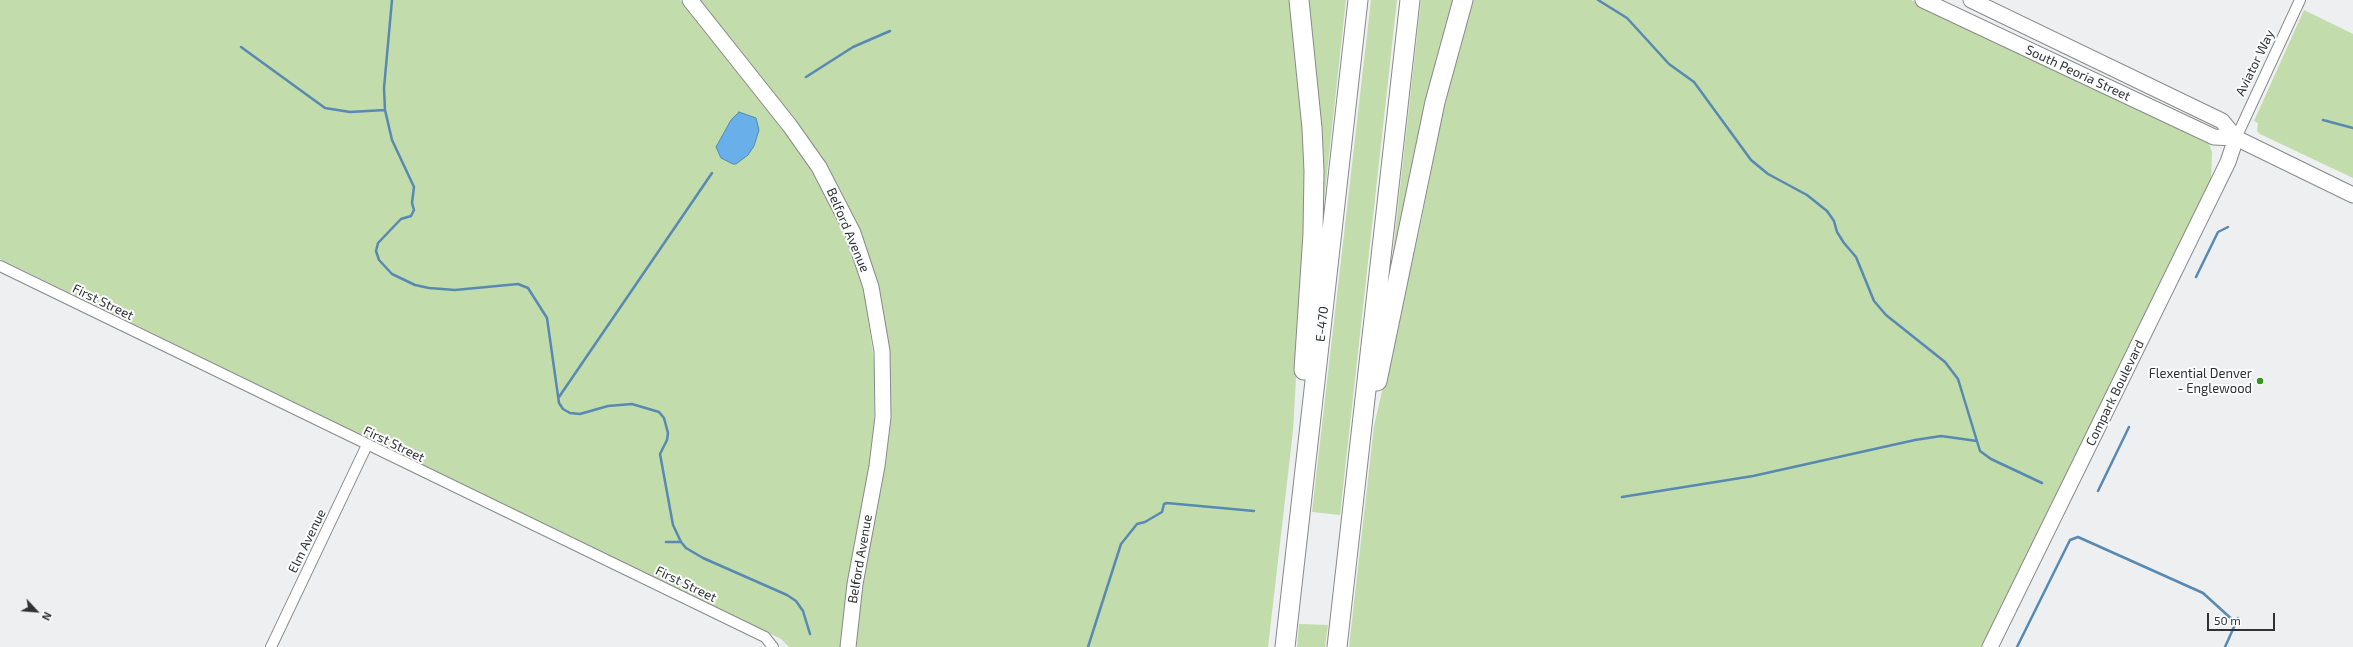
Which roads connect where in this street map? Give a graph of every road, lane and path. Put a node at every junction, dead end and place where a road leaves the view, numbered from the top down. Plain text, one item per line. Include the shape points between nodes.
1 (690, 0) edge
2 (1299, 0) edge
3 (1358, 0) edge
4 (1410, 0) edge
5 (1463, 0) edge
6 (1923, 0) edge
7 (1971, 0) edge
8 (2300, 0) edge
9 (2236, 138) junction
10 (2353, 195) edge
11 (0, 266) edge
12 (367, 445) junction
13 (1357, 472) junction
14 (1302, 499) junction
15 (271, 647) edge
16 (773, 647) edge
17 (848, 647) edge
18 (1285, 647) edge
19 (1337, 647) edge
20 (1990, 647) edge

1 - 17 main road, Belford Avenue via 820,167 853,233 871,287 882,351 883,417 877,466 855,584
2 - 14 highway via 1312,128 1314,207 1298,456
3 - 14 highway, E-470
4 - 13 highway
5 - 13 highway via 1435,102 1392,317
6 - 9 main road, South Peoria Street via 2214,137
7 - 9 main road, South Peoria Street via 2222,122
8 - 9 street, Aviator Way
9 - 10 main road, South Peoria Street
9 - 20 main road, Compark Boulevard via 2224,170
11 - 12 street, First Street
12 - 15 street, Elm Avenue
12 - 16 street, First Street via 766,637
13 - 19 highway
14 - 18 highway, E-470

